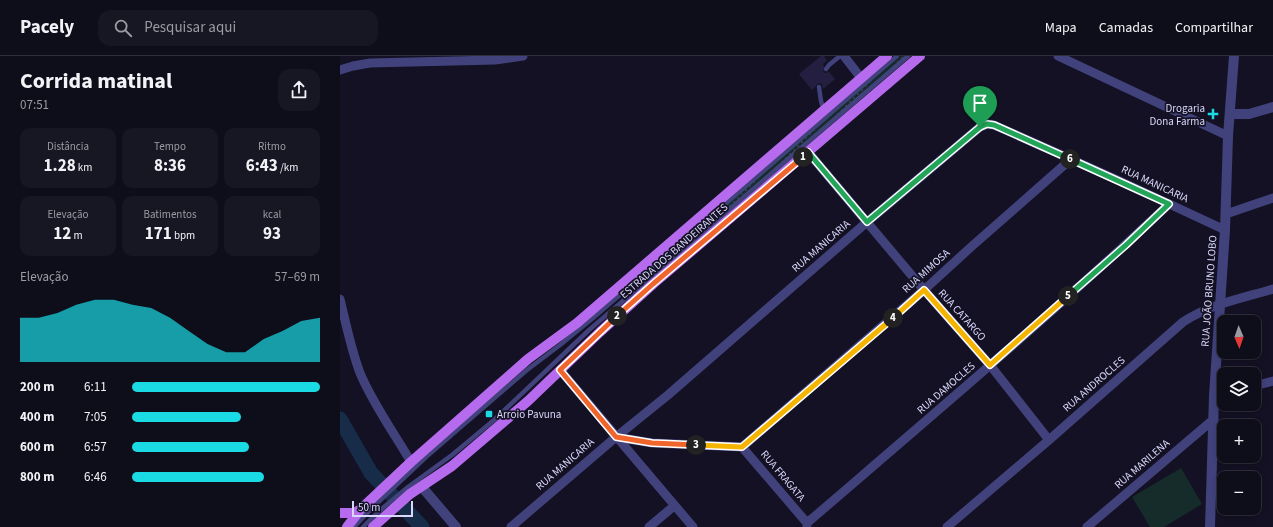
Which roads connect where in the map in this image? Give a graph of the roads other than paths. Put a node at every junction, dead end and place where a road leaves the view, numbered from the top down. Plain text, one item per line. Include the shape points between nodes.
1 (524, 56) edge
2 (840, 56) edge
3 (844, 56) edge
4 (887, 56) edge
5 (897, 56) edge
6 (908, 56) edge
7 (920, 56) edge
8 (1058, 56) edge
9 (1234, 56) edge
10 (826, 69) dead end
11 (340, 70) edge
12 (861, 78) junction
13 (819, 87) dead end
14 (1273, 107) edge
15 (824, 111) junction
16 (1230, 114) junction
17 (1228, 136) junction
18 (808, 152) junction
19 (1071, 159) junction
20 (1273, 198) edge
21 (1169, 204) junction
22 (1226, 214) junction
23 (867, 222) junction
24 (1225, 230) junction
25 (1273, 289) edge
26 (924, 290) junction
27 (340, 299) edge
28 (1220, 304) junction
29 (990, 365) junction
30 (1219, 367) edge
31 (560, 370) junction
32 (1273, 381) edge
33 (1261, 384) edge
34 (1217, 405) edge
35 (1214, 419) junction
36 (616, 437) junction
37 (1049, 440) junction
38 (742, 447) junction
39 (411, 462) junction
40 (400, 477) junction
41 (422, 487) junction
42 (409, 491) junction
43 (674, 506) junction
44 (367, 507) junction
45 (340, 513) edge
46 (381, 514) junction
47 (807, 525) edge
48 (347, 527) edge
49 (354, 527) edge
50 (363, 527) edge
51 (372, 527) edge
52 (456, 527) edge
53 (511, 527) edge
54 (649, 527) edge
55 (693, 527) edge
56 (947, 527) edge
57 (1086, 527) edge
58 (1210, 527) edge

1 - 11 street via 495,60 370,63
2 - 10 lane
3 - 12 street
4 - 12 main road, ESTRADA DOS BANDEIRANTES
5 - 40 lane via 560,346 527,370
6 - 42 lane via 589,330 494,420
7 - 18 main road, ESTRADA DOS BANDEIRANTES
8 - 17 street
9 - 16 street, RUA JOÃO BRUNO LOBO
12 - 15 main road, ESTRADA DOS BANDEIRANTES
13 - 15 lane
14 - 16 street via 1249,114
15 - 39 main road, ESTRADA DOS BANDEIRANTES via 577,323 528,359
16 - 17 street, RUA JOÃO BRUNO LOBO
17 - 22 street, RUA JOÃO BRUNO LOBO
18 - 23 street, RUA CATARGO
18 - 31 main road, ESTRADA DOS BANDEIRANTES via 653,284
19 - 21 street, RUA MANICARIA
19 - 23 street, RUA MANICARIA via 987,124 980,127
19 - 26 street, RUA MIMOSA
20 - 22 street
21 - 24 street, RUA MANICARIA
21 - 29 street, RUA DAMOCLES
22 - 24 street, RUA JOÃO BRUNO LOBO
23 - 26 street, RUA CATARGO
23 - 36 street, RUA MANICARIA
24 - 28 street, RUA JOÃO BRUNO LOBO
25 - 28 street, RUA ANDROCLES
26 - 29 street, RUA CATARGO
26 - 38 street, RUA MIMOSA
27 - 39 street via 353,354 361,374
28 - 30 street, RUA JOÃO BRUNO LOBO
28 - 37 street, RUA ANDROCLES via 1193,315 1184,322
29 - 37 street, RUA CATARGO
29 - 47 street, RUA DAMOCLES
31 - 36 street
31 - 41 main road, ESTRADA DOS BANDEIRANTES via 452,466
32 - 33 street
34 - 35 street, RUA JOÃO BRUNO LOBO
35 - 57 street, RUA MARILENA
35 - 58 street, RUA JOÃO BRUNO LOBO
36 - 38 street via 652,443
36 - 43 street
36 - 53 street, RUA MANICARIA
37 - 56 street, RUA ANDROCLES
38 - 47 street, RUA FRAGATA
39 - 40 main road, ESTRADA DOS BANDEIRANTES
40 - 44 main road, ESTRADA DOS BANDEIRANTES
41 - 42 main road, ESTRADA DOS BANDEIRANTES
41 - 52 street
42 - 46 main road, ESTRADA DOS BANDEIRANTES
43 - 54 street
43 - 55 street
44 - 45 main road via 354,513
44 - 48 main road, ESTRADA DOS BANDEIRANTES
44 - 49 lane
46 - 50 lane
46 - 51 main road, ESTRADA DOS BANDEIRANTES

